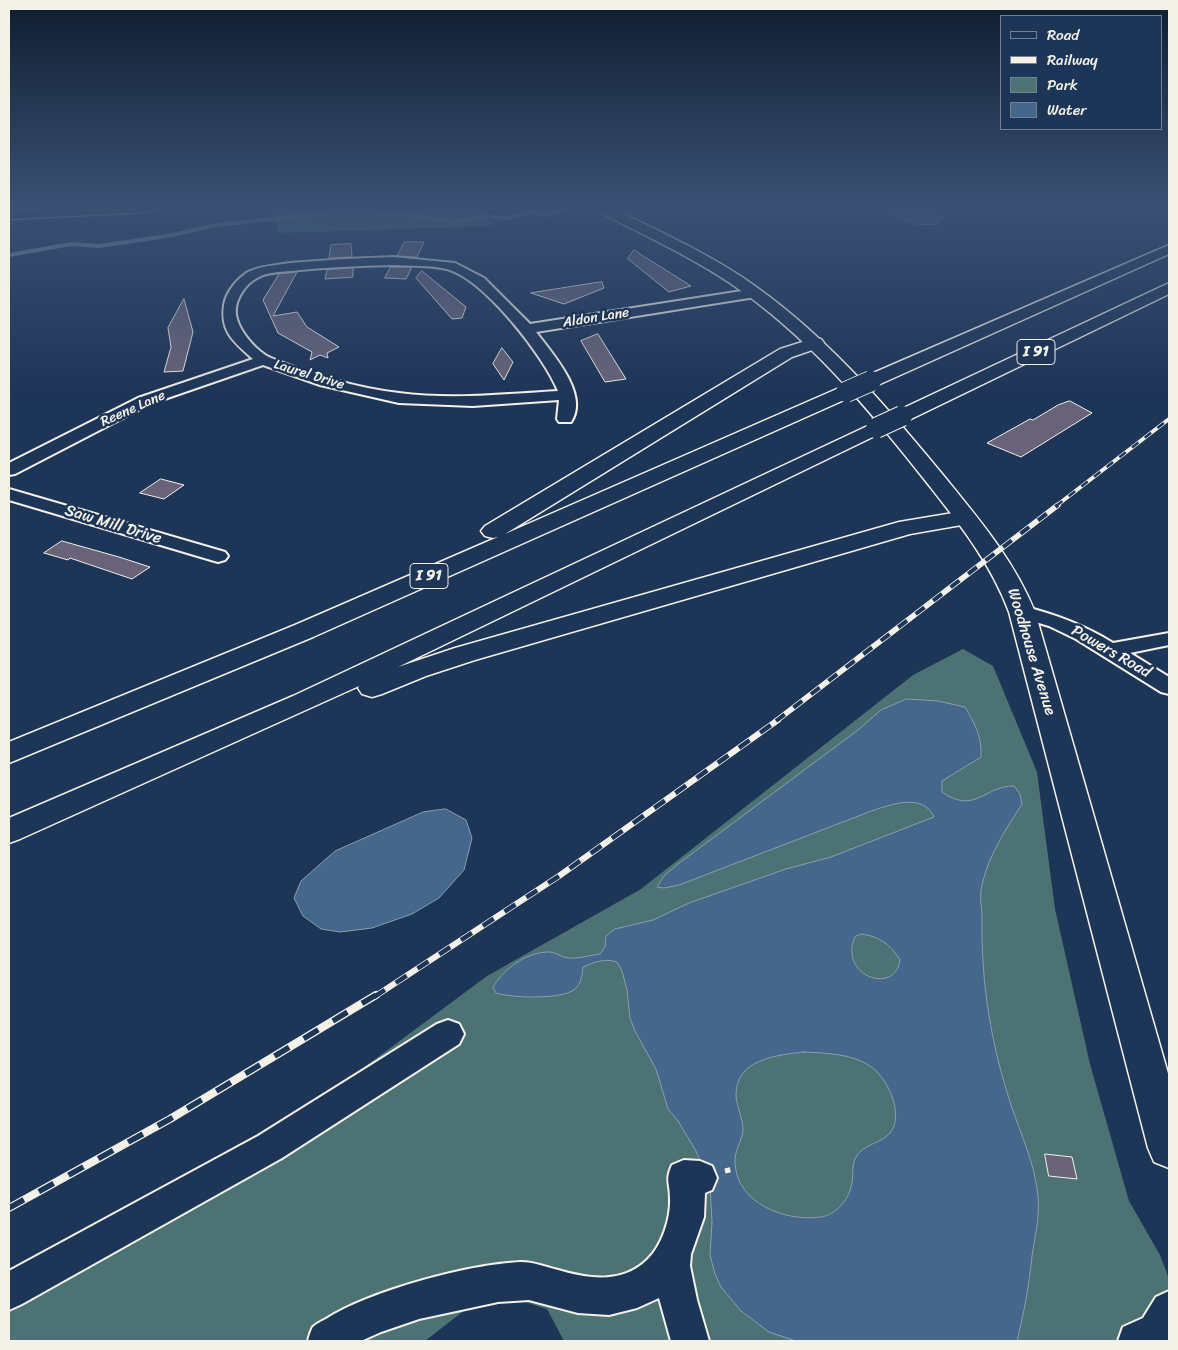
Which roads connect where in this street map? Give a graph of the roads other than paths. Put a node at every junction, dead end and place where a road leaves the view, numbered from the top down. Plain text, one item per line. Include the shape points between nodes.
1 (264, 271) edge
2 (460, 271) edge
3 (720, 271) edge
4 (1119, 271) edge
5 (1169, 288) edge
6 (754, 293) junction
7 (527, 329) junction
8 (815, 342) junction
9 (263, 360) junction
10 (568, 395) junction
11 (565, 419) dead end
12 (9, 470) edge
13 (9, 494) edge
14 (965, 518) junction
15 (218, 556) dead end
16 (1022, 612) junction
17 (340, 616) junction
18 (1169, 639) edge
19 (1109, 650) junction
20 (1169, 686) edge
21 (220, 739) junction
22 (9, 753) edge
23 (9, 830) edge
24 (448, 1034) dead end
25 (1169, 1148) edge
26 (700, 1178) dead end
27 (672, 1258) junction
28 (9, 1291) edge
29 (327, 1341) edge
30 (690, 1341) edge

1 - 9 street, Laurel Drive via 242,283 232,298 229,317 236,336
2 - 7 street, Laurel Drive via 479,281
3 - 6 main road, Woodhouse Avenue
4 - 17 main road, I 91, bridge
5 - 21 main road, I 91, bridge
6 - 7 street, Aldon Lane
6 - 8 main road, Woodhouse Avenue
7 - 10 street, Laurel Drive via 559,374
8 - 14 main road, Woodhouse Avenue via 861,390
8 - 17 main road via 786,353 494,531 386,582
9 - 10 street, Laurel Drive via 325,382 399,398 473,401
9 - 12 street, Reene Lane via 144,401
10 - 11 street
13 - 15 street, Saw Mill Drive
14 - 16 main road, Woodhouse Avenue via 1005,573
14 - 21 main road via 907,527 465,654 399,676 295,721
16 - 19 street, Powers Road via 1070,628
16 - 25 main road, Woodhouse Avenue
17 - 22 main road, I 91
18 - 19 street
19 - 20 street, Powers Road
21 - 23 main road, I 91
24 - 28 street via 270,1146
26 - 27 street via 684,1177 689,1189 689,1204
27 - 29 street via 646,1286 609,1298 564,1291 532,1281 478,1286 361,1321
27 - 30 street via 673,1275

